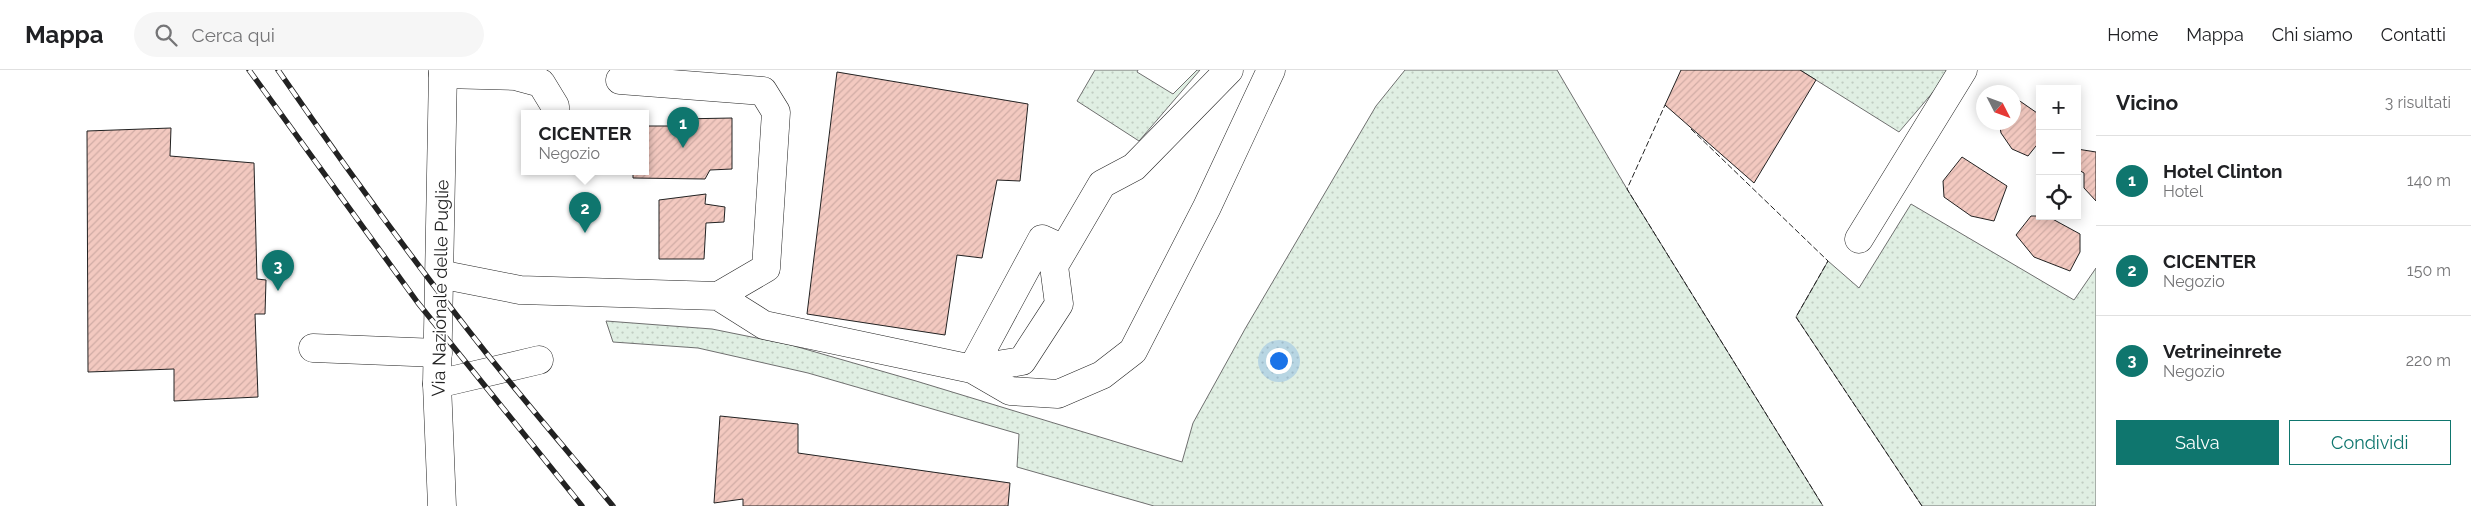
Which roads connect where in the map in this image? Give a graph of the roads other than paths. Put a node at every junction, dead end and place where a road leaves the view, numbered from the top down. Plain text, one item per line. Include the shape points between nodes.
1 (1229, 70) edge
2 (1271, 70) edge
3 (1963, 70) edge
4 (443, 72) edge
5 (620, 80) dead end
6 (555, 110) edge
7 (1859, 239) dead end
8 (1064, 249) junction
9 (439, 274) junction
10 (718, 296) junction
11 (313, 348) dead end
12 (438, 353) junction
13 (539, 360) dead end
14 (972, 369) junction
15 (437, 384) junction
16 (442, 506) edge

1 - 8 main road via 1134,167 1102,184
2 - 14 main road via 1207,207 1133,351 1102,375 1058,394 1010,391
3 - 7 main road
4 - 6 main road via 515,76 541,83
4 - 9 main road, Via Nazionale delle Puglie
5 - 10 main road via 763,91 776,112 766,268
8 - 14 main road via 1042,239
8 - 14 main road via 1054,266 1059,304 1022,361
9 - 10 main road via 520,290
9 - 12 main road, Via Nazionale delle Puglie
10 - 14 main road via 764,325
11 - 12 main road
12 - 15 main road, Via Nazionale delle Puglie
13 - 15 main road
15 - 16 main road, Via Nazionale delle Puglie

